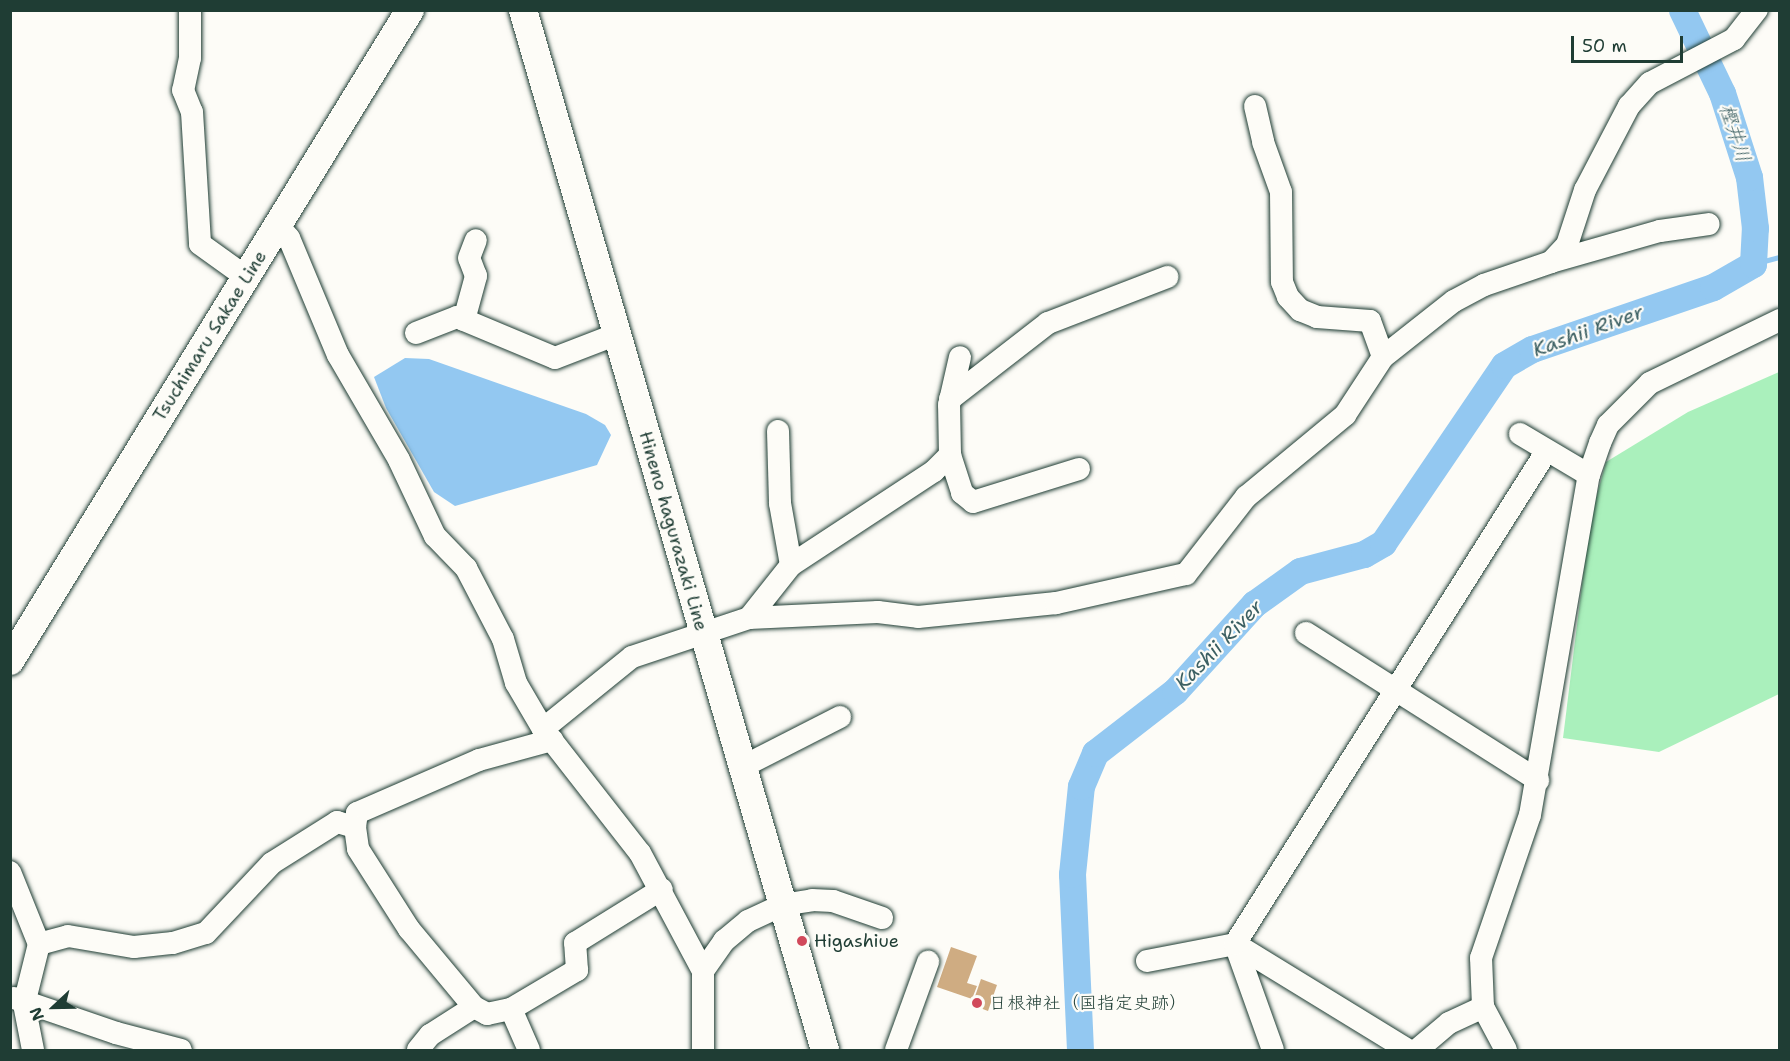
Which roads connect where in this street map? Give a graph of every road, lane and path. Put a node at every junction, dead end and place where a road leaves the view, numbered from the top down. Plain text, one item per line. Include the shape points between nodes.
1 (190, 10) edge
2 (410, 10) edge
3 (523, 10) edge
4 (1757, 10) edge
5 (1255, 106) dead end
6 (1709, 224) dead end
7 (278, 225) junction
8 (476, 240) dead end
9 (1551, 262) junction
10 (246, 277) junction
11 (1167, 277) dead end
12 (464, 320) junction
13 (1779, 320) edge
14 (416, 333) dead end
15 (617, 334) junction
16 (960, 357) dead end
17 (1383, 357) junction
18 (950, 399) junction
19 (778, 431) dead end
20 (1520, 434) dead end
21 (1546, 452) junction
22 (950, 455) junction
23 (1079, 469) dead end
24 (1589, 475) junction
25 (791, 565) junction
26 (749, 618) junction
27 (702, 633) junction
28 (1305, 633) dead end
29 (10, 661) edge
30 (1396, 689) junction
31 (840, 717) dead end
32 (547, 734) junction
33 (742, 768) junction
34 (1538, 780) junction
35 (355, 827) junction
36 (10, 872) edge
37 (662, 888) junction
38 (782, 905) junction
39 (882, 918) dead end
40 (39, 944) junction
41 (1235, 944) junction
42 (928, 962) dead end
43 (1147, 962) dead end
44 (703, 971) junction
45 (17, 1000) edge
46 (1483, 1007) junction
47 (474, 1008) junction
48 (512, 1009) junction
49 (33, 1050) edge
50 (181, 1050) edge
51 (418, 1050) edge
52 (529, 1050) edge
53 (703, 1050) edge
54 (825, 1050) edge
55 (896, 1050) edge
56 (1273, 1050) edge
57 (1408, 1050) edge
58 (1417, 1050) edge
59 (1506, 1050) edge

1 - 10 street via 190,58 183,90 192,112 200,244
2 - 7 main road, Tsuchimaru Sakae Line
3 - 15 main road, Hineno hagurazaki Line
4 - 9 street via 1734,39 1650,83 1629,106 1585,190 1567,245
5 - 17 street via 1281,192 1282,282 1288,297 1300,310 1317,317 1370,321
6 - 9 street via 1660,231
7 - 10 main road, Tsuchimaru Sakae Line
7 - 32 street via 289,238 338,355 399,460 435,536 466,568 503,639 516,683
8 - 12 street via 469,258 476,276
9 - 17 street via 1484,285 1454,301
10 - 29 main road, Tsuchimaru Sakae Line
11 - 18 street via 1048,323
12 - 14 street via 457,317
12 - 15 street via 555,358
13 - 24 street via 1650,383 1608,425
15 - 27 main road, Hineno hagurazaki Line
16 - 18 street
17 - 26 street via 1345,415 1246,497 1186,574 1033,605 918,617 878,612
18 - 22 street
19 - 25 street via 780,503
20 - 21 street
21 - 24 street
21 - 30 street
22 - 23 street via 962,493 973,502
22 - 25 street via 934,471
24 - 34 street
25 - 26 street
26 - 27 street
27 - 32 street via 632,657
27 - 33 main road, Hineno hagurazaki Line
28 - 30 street
30 - 34 street
30 - 41 street
31 - 33 street
32 - 35 street via 357,813
32 - 37 street
33 - 38 main road, Hineno hagurazaki Line
34 - 46 street via 1481,958
35 - 40 street via 337,822 272,863 206,933 173,943 134,946 68,936
35 - 47 street via 358,849 409,929
36 - 40 street
37 - 44 street
37 - 48 street via 575,943 577,970
38 - 39 street via 833,901
38 - 44 street via 748,921 724,941
38 - 54 main road, Hineno hagurazaki Line
40 - 45 street
41 - 43 street
41 - 56 street
41 - 57 street
42 - 55 street
44 - 53 street
45 - 49 street
45 - 50 street
46 - 58 street via 1449,1023
46 - 59 street
47 - 48 street via 487,1014
47 - 51 street via 430,1035
48 - 52 street

